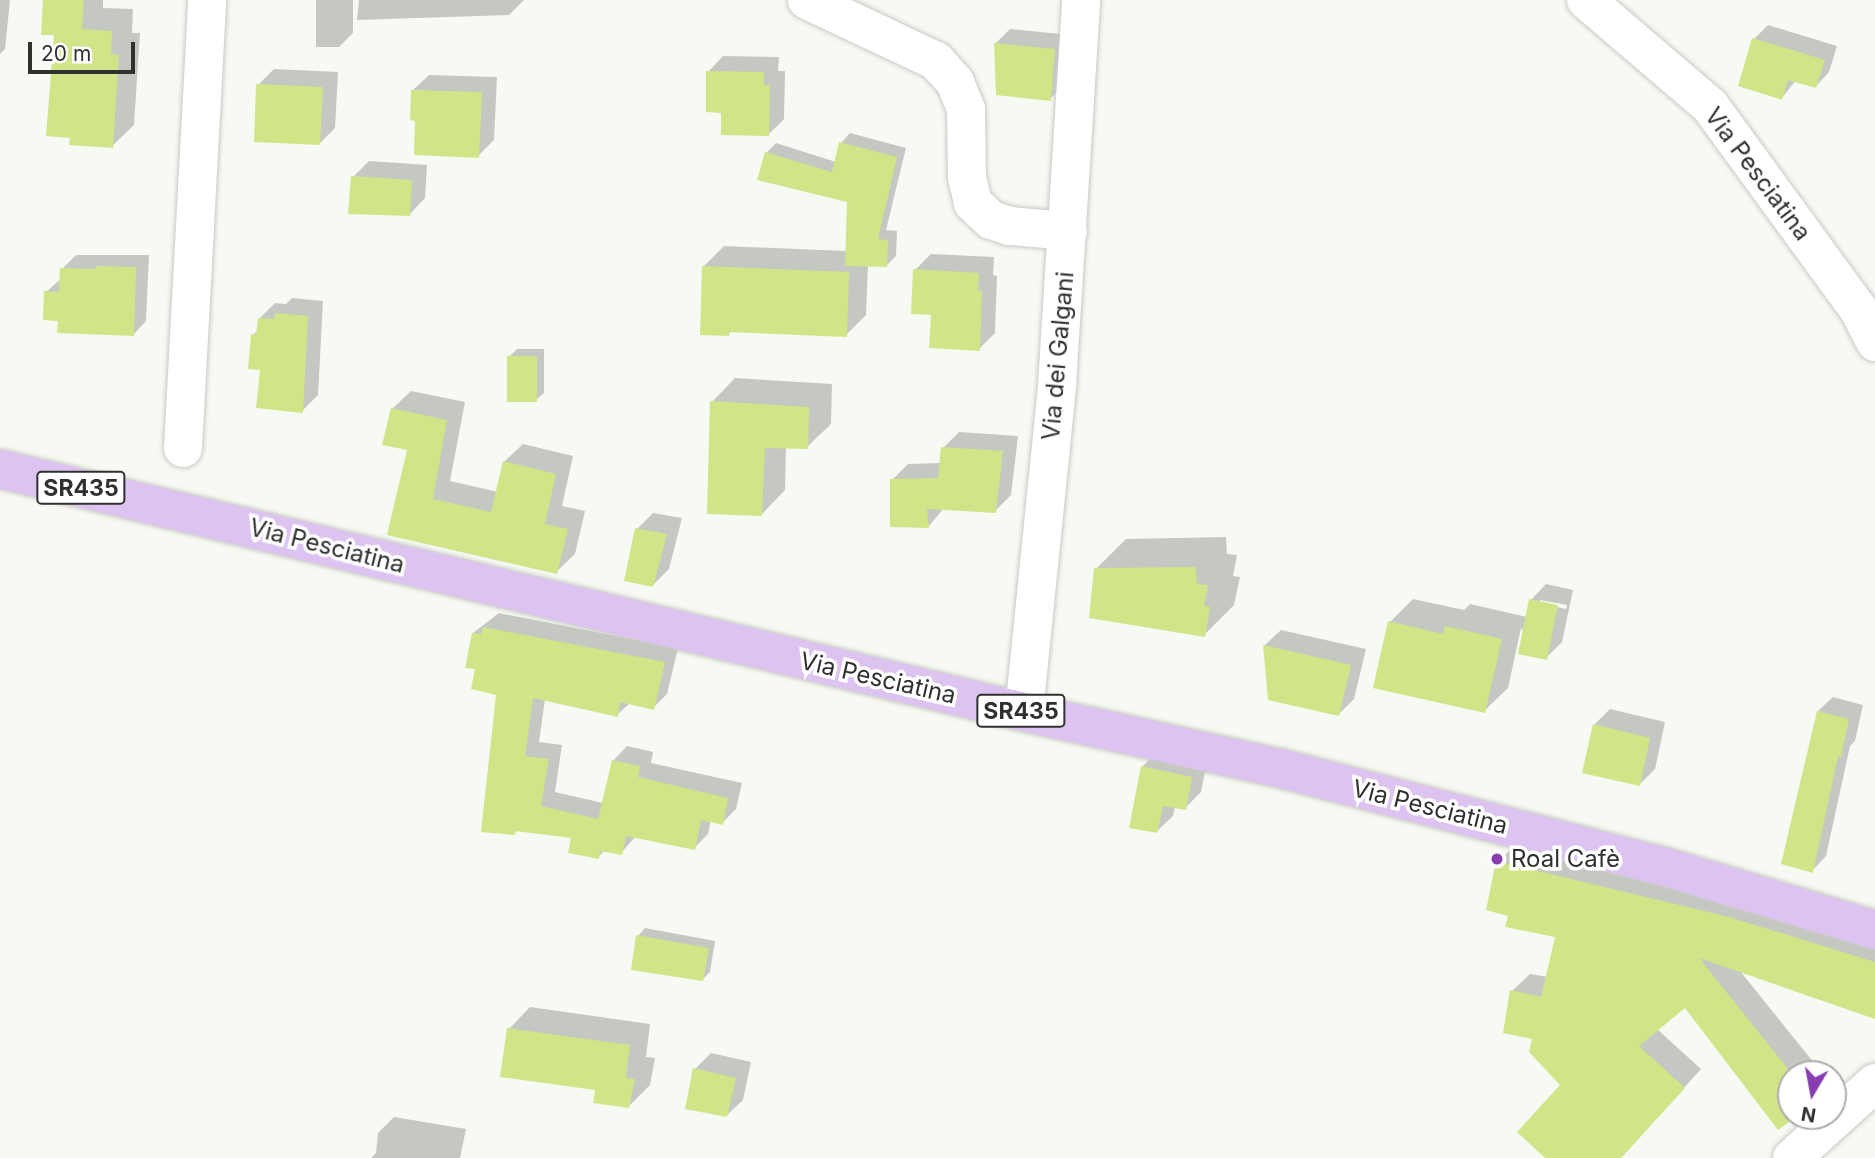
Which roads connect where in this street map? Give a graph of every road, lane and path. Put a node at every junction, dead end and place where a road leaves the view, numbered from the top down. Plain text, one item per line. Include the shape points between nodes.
1 (207, 0) edge
2 (807, 0) edge
3 (1081, 0) edge
4 (1586, 0) edge
5 (1068, 231) junction
6 (1875, 342) edge
7 (183, 448) dead end
8 (0, 469) edge
9 (1024, 712) junction
10 (1875, 930) edge
11 (1875, 1083) edge
12 (1792, 1158) edge

1 - 7 street
2 - 5 street via 936,61 955,82 966,109 967,177 973,202 991,220
3 - 5 street, Via dei Galgani
4 - 6 street, Via Pesciatina via 1710,106 1859,310
5 - 9 street, Via dei Galgani
8 - 9 main road, Via Pesciatina / SR435
9 - 10 main road, Via Pesciatina / SR435 via 1283,769 1665,867
11 - 12 street

